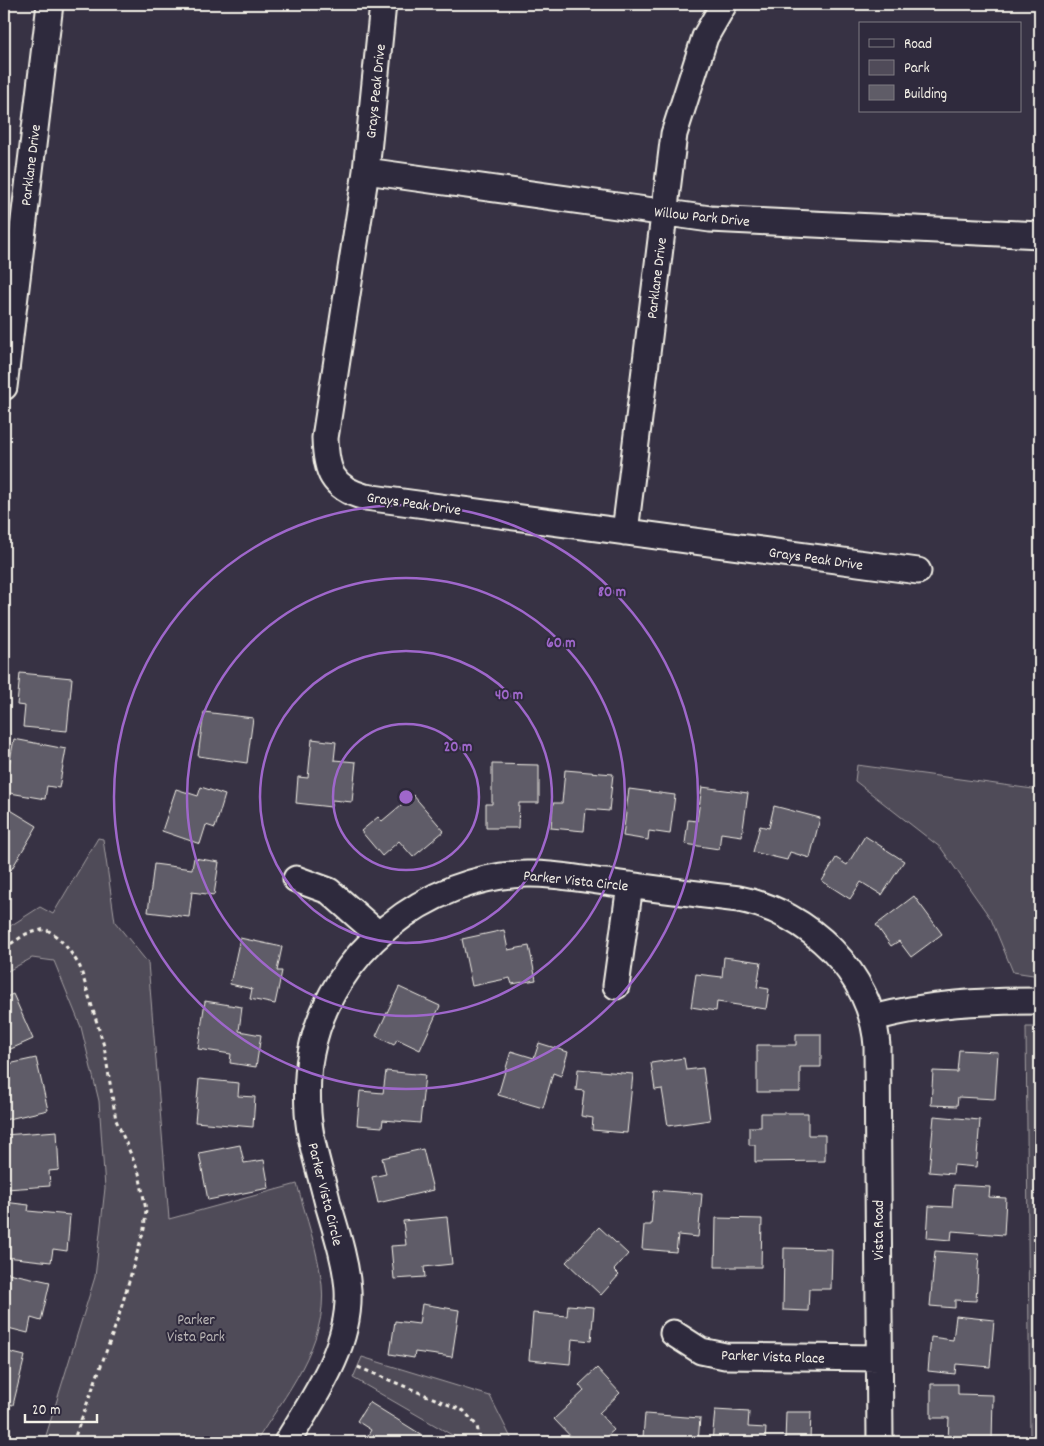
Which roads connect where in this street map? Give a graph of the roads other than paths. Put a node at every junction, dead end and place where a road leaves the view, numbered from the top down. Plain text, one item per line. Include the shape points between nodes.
1 (50, 4) edge
2 (384, 4) edge
3 (724, 4) edge
4 (366, 171) junction
5 (664, 213) junction
6 (1040, 235) edge
7 (4, 387) edge
8 (625, 532) junction
9 (918, 571) dead end
10 (296, 879) dead end
11 (630, 886) junction
12 (378, 934) junction
13 (616, 986) dead end
14 (1040, 1001) edge
15 (873, 1018) junction
16 (672, 1332) dead end
17 (879, 1358) junction
18 (287, 1442) edge
19 (880, 1442) edge

1 - 7 street, Parklane Drive
2 - 4 street, Grays Peak Drive
3 - 5 street, Parklane Drive via 706,37 674,134
4 - 5 street, Willow Park Drive
4 - 8 street, Grays Peak Drive via 325,438 326,464 336,481 350,493 365,497
5 - 6 street, Willow Park Drive via 798,225
5 - 8 street, Parklane Drive
8 - 9 street, Grays Peak Drive
10 - 12 street via 329,891
11 - 12 street, Parker Vista Circle via 544,874 486,878 434,897
11 - 13 street
11 - 15 street, Parker Vista Circle via 753,902 792,918 820,939 845,966
12 - 18 street, Parker Vista Circle via 339,982 326,1007 311,1052 310,1126 343,1258 348,1299 343,1335 334,1359
14 - 15 street via 952,1003
15 - 17 street, Vista Road via 877,1046
16 - 17 street, Parker Vista Place via 701,1351 725,1356
17 - 19 street, Vista Road

